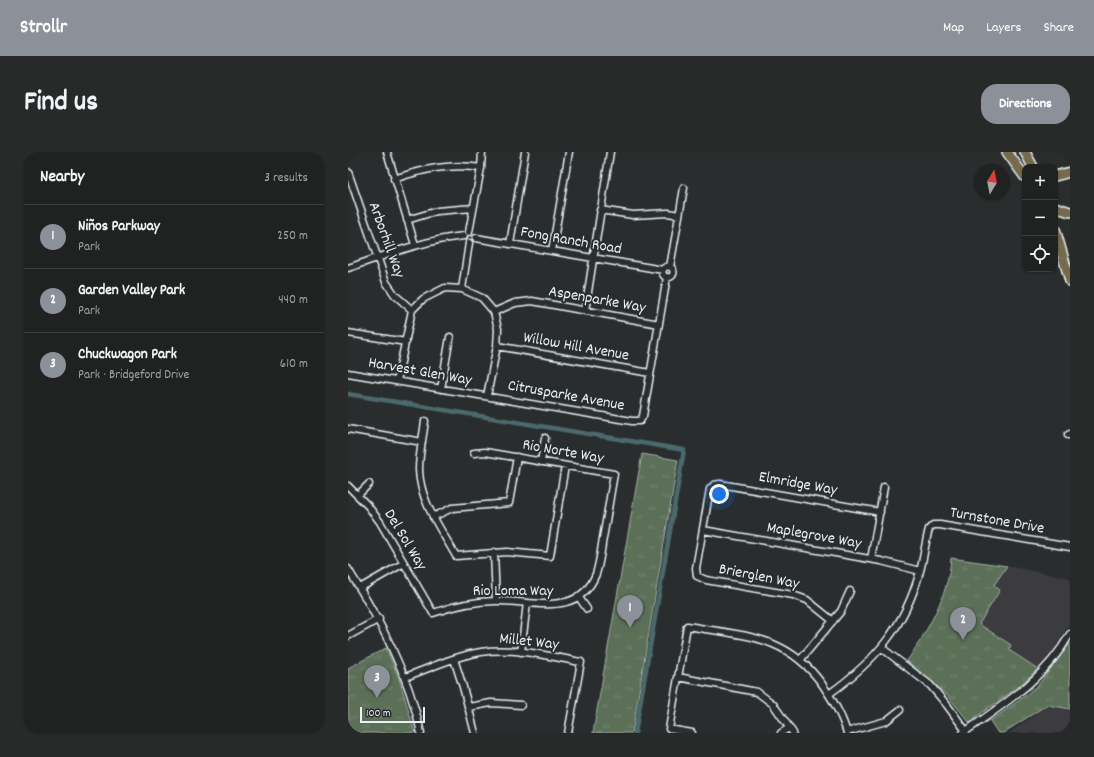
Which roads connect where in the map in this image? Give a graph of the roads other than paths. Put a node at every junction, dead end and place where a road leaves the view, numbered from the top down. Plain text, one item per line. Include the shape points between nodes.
1 (387, 152) edge
2 (482, 152) edge
3 (525, 152) edge
4 (569, 152) edge
5 (610, 152) edge
6 (1007, 152) edge
7 (1025, 152) edge
8 (1031, 164) edge
9 (482, 168) junction
10 (348, 172) edge
11 (1070, 172) edge
12 (1022, 173) edge
13 (1058, 175) edge
14 (394, 179) junction
15 (684, 188) dead end
16 (473, 208) junction
17 (1058, 208) edge
18 (600, 210) junction
19 (1070, 212) edge
20 (679, 215) junction
21 (407, 220) junction
22 (467, 234) junction
23 (1057, 236) edge
24 (476, 238) junction
25 (470, 243) junction
26 (510, 244) junction
27 (415, 245) junction
28 (552, 251) junction
29 (378, 258) junction
30 (594, 258) junction
31 (670, 266) junction
32 (348, 268) edge
33 (663, 270) junction
34 (667, 277) junction
35 (1070, 281) edge
36 (462, 289) junction
37 (412, 310) junction
38 (585, 311) junction
39 (494, 312) junction
40 (659, 324) junction
41 (348, 333) edge
42 (450, 337) dead end
43 (406, 342) junction
44 (497, 346) junction
45 (348, 373) edge
46 (650, 373) junction
47 (397, 381) junction
48 (441, 389) junction
49 (488, 396) junction
50 (425, 421) dead end
51 (348, 429) edge
52 (545, 438) dead end
53 (422, 442) junction
54 (474, 453) dead end
55 (517, 458) junction
56 (541, 462) junction
57 (565, 466) junction
58 (368, 484) dead end
59 (348, 486) edge
60 (884, 487) dead end
61 (358, 495) junction
62 (880, 512) junction
63 (433, 517) junction
64 (703, 530) junction
65 (1070, 547) edge
66 (494, 552) junction
67 (871, 559) junction
68 (404, 563) junction
69 (348, 568) edge
70 (920, 571) junction
71 (360, 588) junction
72 (850, 591) dead end
73 (578, 596) junction
74 (496, 601) junction
75 (527, 602) junction
76 (587, 609) dead end
77 (433, 613) joint
78 (379, 619) junction
79 (832, 621) junction
80 (1070, 634) edge
81 (348, 636) edge
82 (882, 648) junction
83 (521, 652) junction
84 (454, 659) junction
85 (801, 659) junction
86 (405, 677) junction
87 (678, 677) junction
88 (829, 694) junction
89 (520, 705) dead end
90 (469, 707) junction
91 (900, 710) dead end
92 (791, 730) edge
93 (847, 732) edge
94 (965, 732) edge
95 (421, 733) edge
96 (475, 733) edge
97 (568, 733) edge
98 (692, 733) edge
99 (781, 733) edge

1 - 14 street
2 - 9 street
3 - 26 street
4 - 28 street
5 - 18 street
6 - 12 highway
7 - 8 highway
9 - 14 street via 455,165 413,172
9 - 16 street
10 - 29 street, Arborhill Way
11 - 13 highway
14 - 21 street
15 - 20 street
16 - 21 street via 438,211
16 - 22 street
17 - 19 highway
18 - 20 street via 633,215
18 - 30 street
20 - 31 street
21 - 27 street
22 - 24 street via 473,233
22 - 25 street via 466,242
22 - 27 street
23 - 35 highway
24 - 25 street
24 - 26 street, Fong Ranch Road
25 - 36 street
26 - 28 street, Fong Ranch Road
27 - 29 street
28 - 30 street, Fong Ranch Road
29 - 32 street
29 - 37 street, Arborhill Way via 386,282 395,296
30 - 33 street, Fong Ranch Road
30 - 38 street
31 - 33 street
31 - 34 street via 674,272
33 - 34 street
34 - 40 street, Aspenparke Way
36 - 37 street via 445,288 423,299
36 - 39 street via 482,298
37 - 43 street
38 - 39 street, Aspenparke Way via 532,301 514,303
38 - 40 street, Aspenparke Way
39 - 44 street via 498,329
40 - 46 street
41 - 43 street
42 - 48 street
43 - 47 street
44 - 46 street, Willow Hill Avenue
44 - 49 street
45 - 47 street, Harvest Glen Way
46 - 49 street, Citrusparke Avenue via 640,421
47 - 48 street, Harvest Glen Way
48 - 49 street, Harvest Glen Way
50 - 53 street
51 - 53 street
52 - 56 street
53 - 63 street via 420,480 424,498
54 - 55 street, Rio Norte Way via 485,452
55 - 56 street, Rio Norte Way
55 - 63 street via 509,503 452,508
56 - 57 street, Rio Norte Way
57 - 66 street via 550,556
57 - 73 street, Rio Norte Way via 614,474 597,568 592,581
58 - 61 street
59 - 61 street, Del Sol Way
60 - 62 street
61 - 68 street, Del Sol Way via 380,522
62 - 64 street, Elmridge Way via 720,484 712,486
62 - 67 street
63 - 66 street via 456,556
64 - 67 street, Maplegrove Way
64 - 79 street, Brierglen Way via 697,576 802,598
65 - 70 street, Turnstone Drive via 936,524 929,529
66 - 74 street
67 - 70 street, Maplegrove Way
68 - 71 street
68 - 77 street, Del Sol Way
69 - 71 street
70 - 82 street, Turnstone Drive via 912,596 896,628
71 - 78 street
72 - 79 street via 845,604
73 - 75 street, Rio Loma Way via 557,605
73 - 76 street
74 - 75 street, Rio Loma Way
74 - 77 street, Rio Loma Way via 467,604
75 - 83 street
78 - 81 street
78 - 86 street
79 - 85 street
80 - 94 street via 1052,662 1032,683
82 - 88 street, Turnstone Drive via 861,670
82 - 94 street via 937,693
83 - 84 street, Millet Way via 486,652
83 - 97 street, Millet Way via 581,662
84 - 86 street, Millet Way
84 - 90 street
85 - 87 street via 783,647 765,640 687,626
85 - 88 street
86 - 95 street
87 - 92 street via 757,692 768,699
87 - 98 street via 668,729
88 - 93 street
89 - 90 street via 490,703
90 - 96 street
91 - 93 street via 883,722
92 - 99 street

